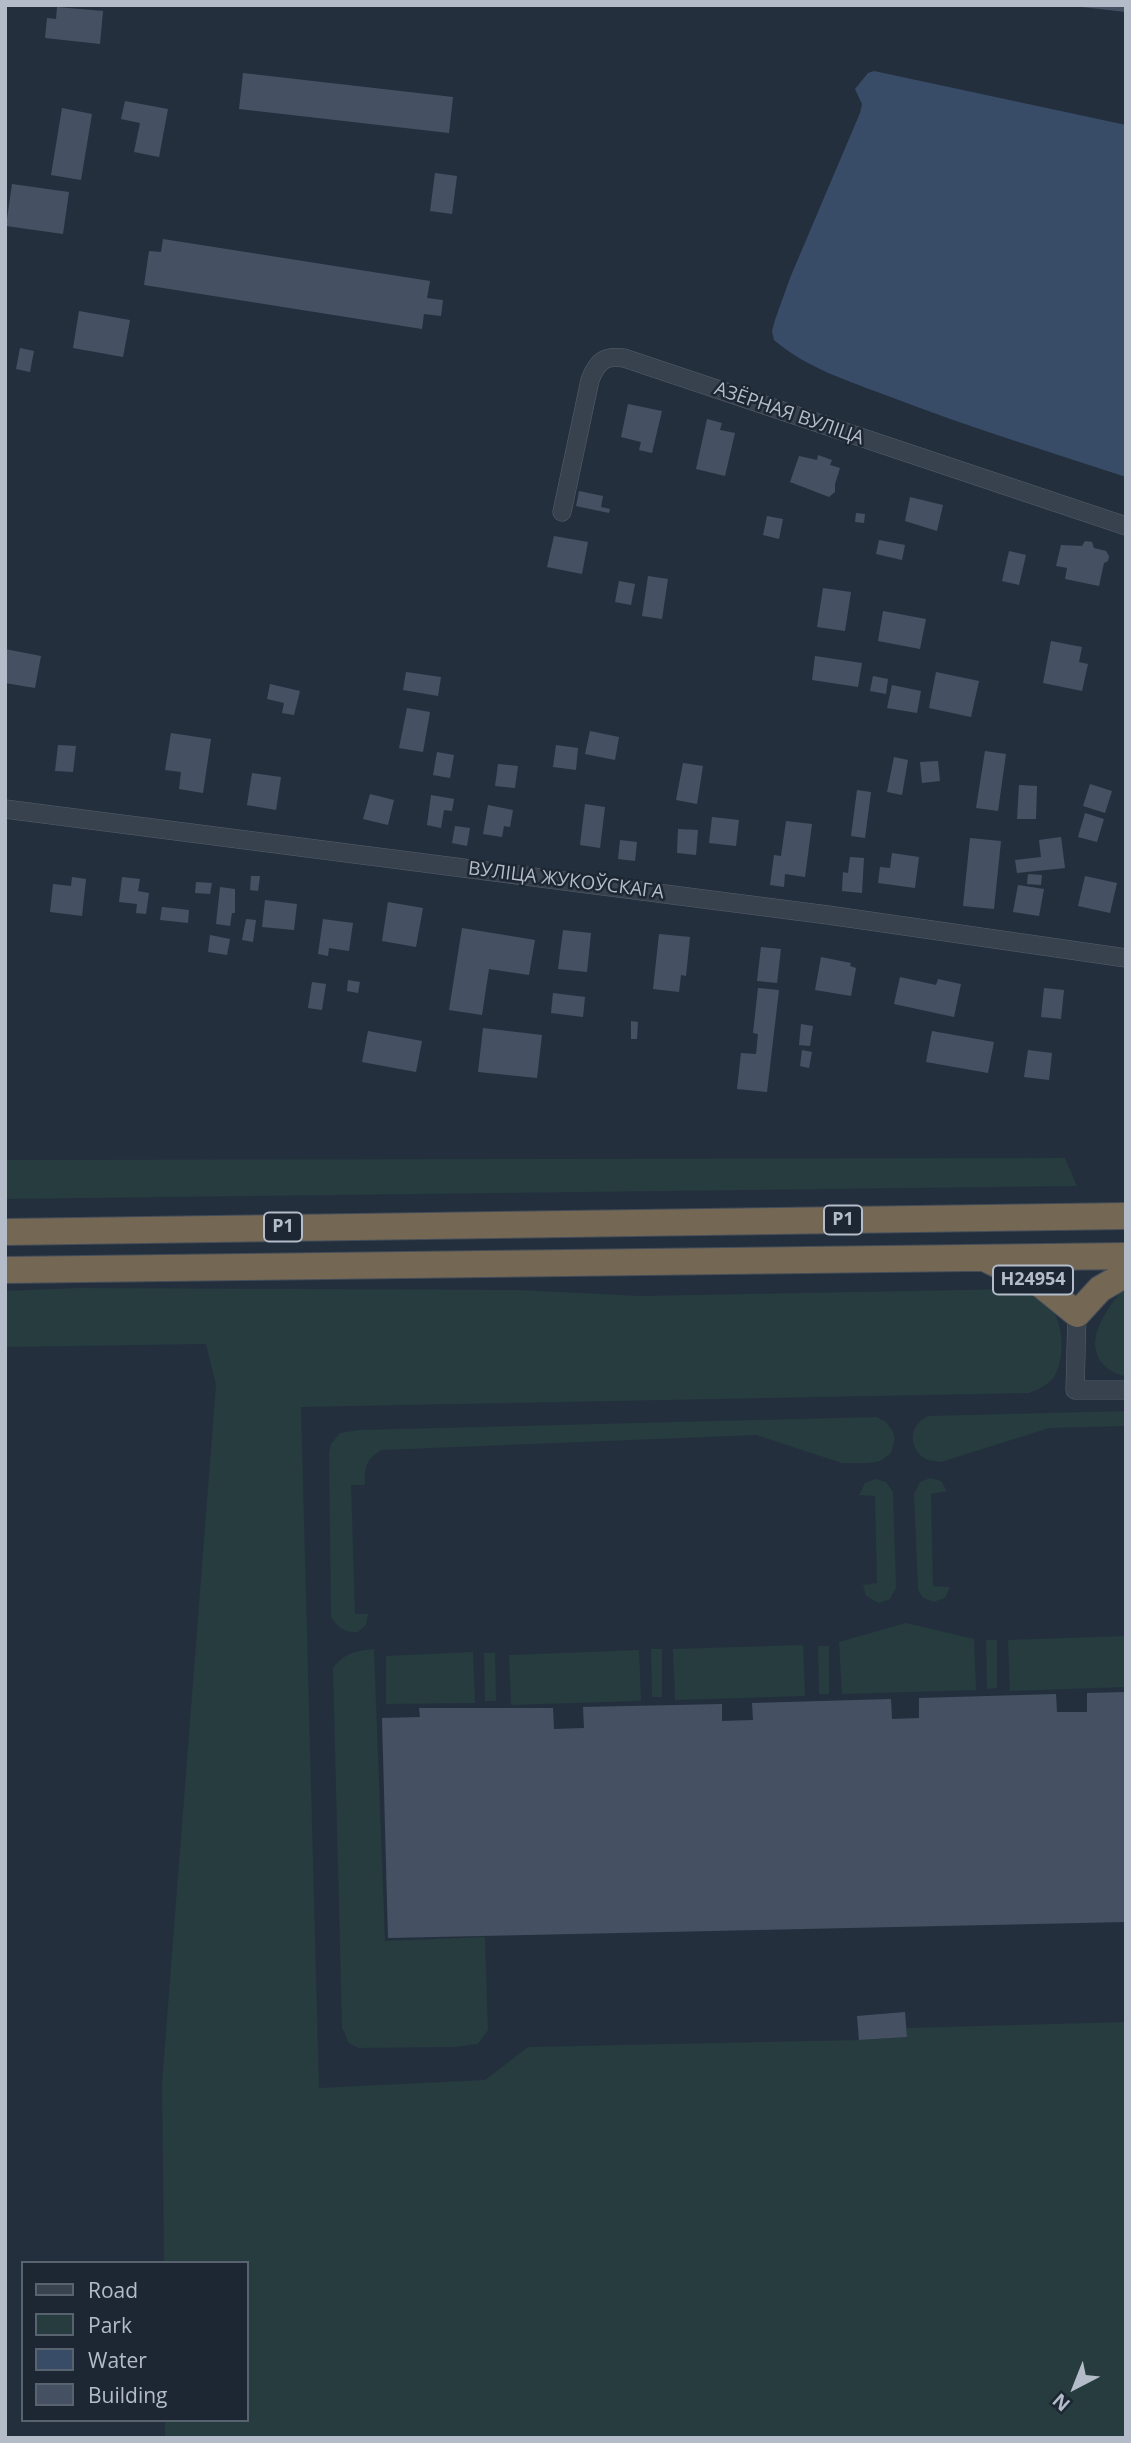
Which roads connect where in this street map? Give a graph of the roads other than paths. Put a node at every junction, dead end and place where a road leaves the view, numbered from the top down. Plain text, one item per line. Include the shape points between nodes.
1 (562, 513) dead end
2 (1126, 526) edge
3 (5, 809) edge
4 (1126, 958) edge
5 (1126, 1216) edge
6 (5, 1232) edge
7 (1126, 1256) edge
8 (982, 1257) junction
9 (5, 1270) edge
10 (1126, 1274) edge
11 (1077, 1314) junction
12 (1126, 1390) edge

1 - 2 street, АЗЁРНАЯ ВУЛІЦА via 590,380 594,369 611,356
3 - 4 street, ВУЛІЦА ЖУКОЎСКАГА
5 - 6 highway, Р1
7 - 8 highway, Р1
8 - 9 highway, Р1
8 - 11 highway, Н24954 via 1040,1284
10 - 11 highway, Н24954 via 1100,1289
11 - 12 street, Н24954 via 1075,1390

